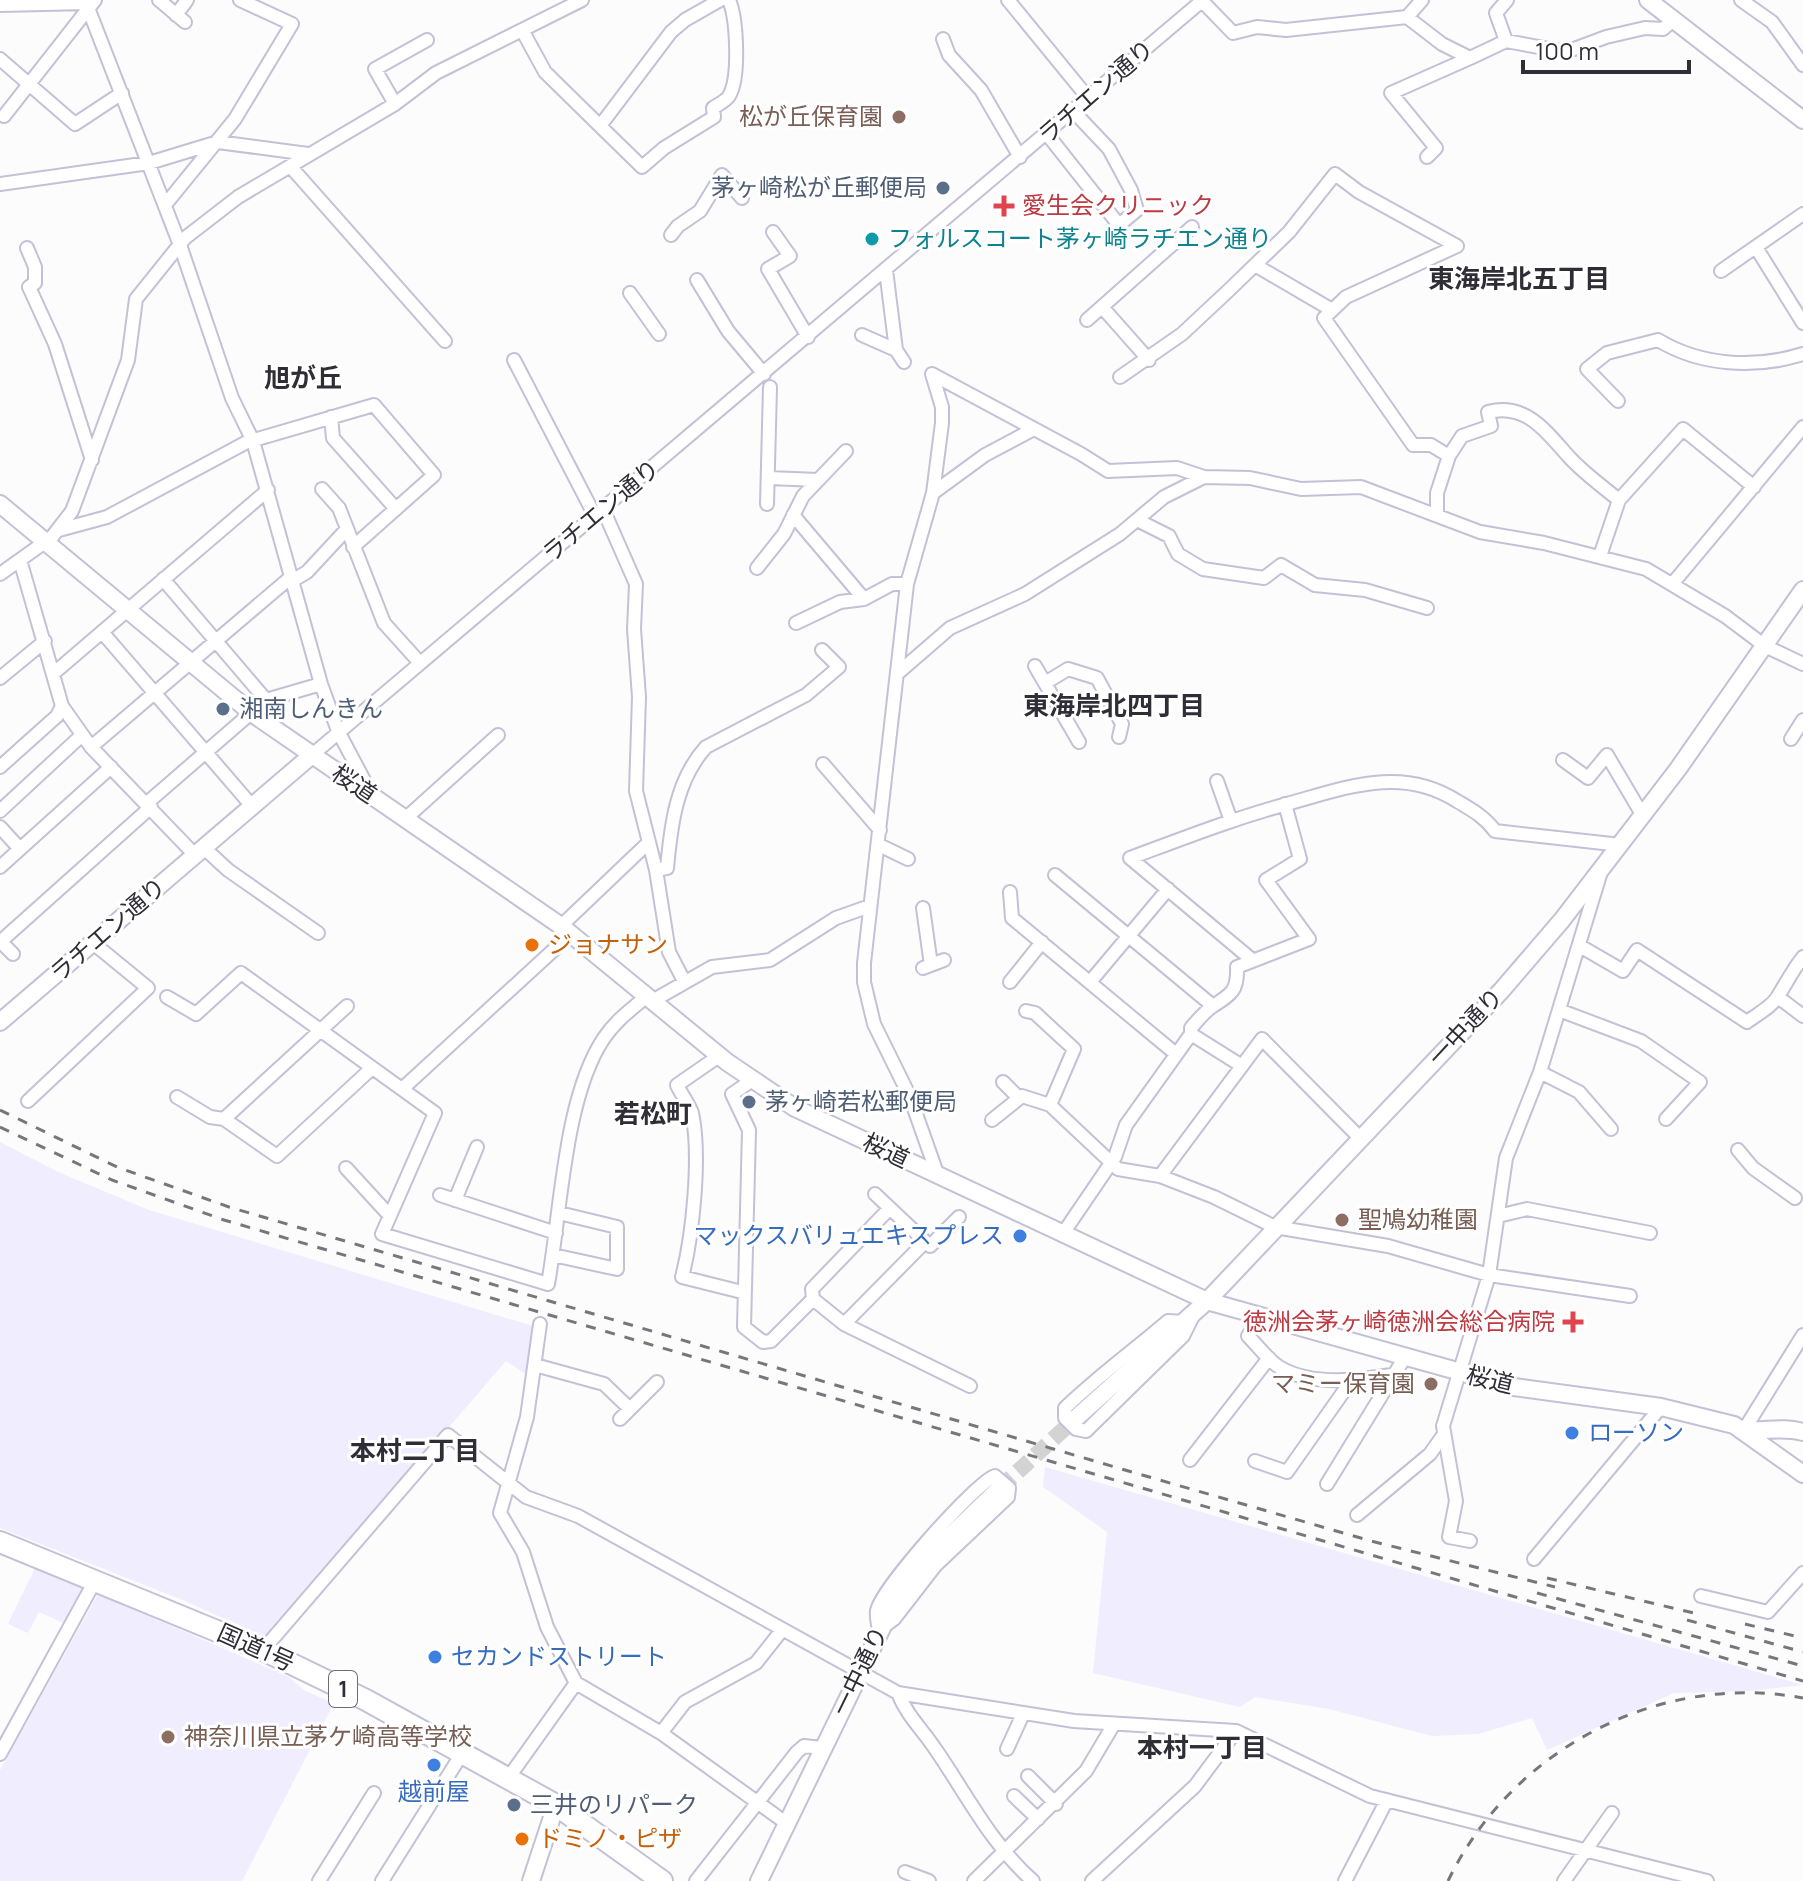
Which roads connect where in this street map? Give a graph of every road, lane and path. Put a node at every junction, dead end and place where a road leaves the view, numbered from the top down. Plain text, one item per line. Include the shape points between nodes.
1 (159, 0) edge
2 (187, 0) edge
3 (240, 0) edge
4 (582, 0) edge
5 (720, 0) edge
6 (729, 0) edge
7 (1008, 0) edge
8 (1422, 0) edge
9 (1507, 0) edge
10 (1648, 0) edge
11 (1741, 0) edge
12 (1203, 1) edge
13 (89, 4) edge
14 (5, 5) edge
15 (0, 16) edge
16 (1407, 17) junction
17 (1673, 20) junction
18 (522, 30) junction
19 (943, 39) dead end
20 (427, 40) dead end
21 (1506, 41) junction
22 (1470, 58) junction
23 (0, 59) edge
24 (1803, 65) edge
25 (29, 85) junction
26 (122, 93) junction
27 (1089, 99) junction
28 (395, 104) junction
29 (1074, 112) junction
30 (4, 116) dead end
31 (1803, 120) edge
32 (600, 126) junction
33 (1047, 134) junction
34 (218, 142) junction
35 (308, 154) junction
36 (1020, 157) junction
37 (1427, 157) dead end
38 (149, 163) junction
39 (290, 166) junction
40 (0, 184) edge
41 (742, 198) dead end
42 (165, 205) junction
43 (1803, 214) edge
44 (1192, 227) dead end
45 (773, 232) dead end
46 (671, 235) dead end
47 (180, 245) junction
48 (27, 248) dead end
49 (1757, 249) junction
50 (1255, 265) junction
51 (886, 270) junction
52 (1721, 271) dead end
53 (697, 280) dead end
54 (630, 293) dead end
55 (1102, 307) junction
56 (1332, 310) junction
57 (1087, 320) dead end
58 (1803, 323) edge
59 (659, 334) dead end
60 (862, 335) dead end
61 (808, 337) junction
62 (445, 341) dead end
63 (896, 350) junction
64 (1803, 354) edge
65 (514, 360) dead end
66 (1149, 360) junction
67 (904, 362) dead end
68 (764, 374) junction
69 (1120, 377) dead end
70 (770, 387) dead end
71 (1618, 401) dead end
72 (331, 417) junction
73 (1803, 427) edge
74 (1034, 429) junction
75 (253, 441) junction
76 (846, 451) dead end
77 (1449, 456) junction
78 (92, 460) junction
79 (1204, 477) junction
80 (769, 478) junction
81 (818, 480) junction
82 (1754, 487) junction
83 (322, 489) dead end
84 (268, 490) junction
85 (933, 493) junction
86 (1619, 500) junction
87 (0, 504) edge
88 (767, 504) dead end
89 (396, 509) junction
90 (599, 513) junction
91 (793, 515) junction
92 (1437, 515) junction
93 (1137, 520) junction
94 (59, 530) junction
95 (346, 530) junction
96 (45, 542) junction
97 (353, 547) junction
98 (1600, 556) junction
99 (20, 560) junction
100 (757, 568) dead end
101 (0, 574) edge
102 (163, 579) junction
103 (292, 579) junction
104 (1673, 583) junction
105 (907, 584) junction
106 (1803, 590) edge
107 (864, 599) junction
108 (1427, 608) dead end
109 (127, 611) junction
110 (796, 623) dead end
111 (102, 632) junction
112 (45, 641) junction
113 (215, 641) junction
114 (1765, 646) junction
115 (822, 650) dead end
116 (190, 663) junction
117 (420, 663) junction
118 (1803, 664) edge
119 (1035, 666) dead end
120 (54, 673) junction
121 (898, 673) junction
122 (0, 678) edge
123 (1045, 683) junction
124 (321, 684) junction
125 (155, 693) junction
126 (266, 700) junction
127 (62, 706) junction
128 (253, 714) junction
129 (1803, 720) edge
130 (338, 731) junction
131 (82, 735) junction
132 (498, 735) dead end
133 (1119, 737) dead end
134 (1791, 739) dead end
135 (1079, 742) dead end
136 (91, 747) junction
137 (206, 753) junction
138 (312, 755) junction
139 (1563, 760) dead end
140 (823, 764) dead end
141 (0, 767) edge
142 (111, 767) junction
143 (1217, 781) dead end
144 (366, 792) junction
145 (1285, 804) junction
146 (149, 805) junction
147 (252, 806) junction
148 (0, 811) edge
149 (1643, 816) junction
150 (1230, 818) junction
151 (405, 819) junction
152 (0, 827) edge
153 (880, 830) junction
154 (649, 842) junction
155 (879, 845) junction
156 (1621, 845) junction
157 (20, 849) junction
158 (200, 852) junction
159 (908, 859) dead end
160 (0, 867) edge
161 (656, 870) junction
162 (1601, 871) junction
163 (1055, 875) dead end
164 (1168, 889) junction
165 (1010, 892) dead end
166 (870, 906) junction
167 (923, 908) dead end
168 (566, 930) junction
169 (318, 933) dead end
170 (1129, 936) junction
171 (0, 942) edge
172 (1042, 942) junction
173 (93, 943) junction
174 (1580, 946) junction
175 (13, 954) dead end
176 (1803, 957) edge
177 (1251, 959) junction
178 (933, 964) dead end
179 (684, 981) junction
180 (1010, 982) dead end
181 (1090, 982) junction
182 (167, 997) dead end
183 (1778, 997) junction
184 (651, 998) junction
185 (347, 1006) dead end
186 (1213, 1006) junction
187 (1559, 1010) junction
188 (1026, 1011) dead end
189 (1803, 1016) edge
190 (0, 1022) edge
191 (320, 1030) junction
192 (1191, 1034) junction
193 (1176, 1054) junction
194 (719, 1056) junction
195 (1242, 1066) junction
196 (372, 1068) junction
197 (1540, 1072) junction
198 (751, 1081) junction
199 (1003, 1082) dead end
200 (402, 1089) junction
201 (177, 1097) dead end
202 (1019, 1098) junction
203 (28, 1101) dead end
204 (1050, 1105) junction
205 (224, 1119) junction
206 (1666, 1119) dead end
207 (992, 1120) dead end
208 (1611, 1129) dead end
209 (1360, 1138) junction
210 (477, 1147) dead end
211 (1738, 1150) dead end
212 (1109, 1163) junction
213 (346, 1168) dead end
214 (938, 1176) junction
215 (1160, 1176) junction
216 (875, 1194) dead end
217 (440, 1195) dead end
218 (1795, 1198) dead end
219 (455, 1200) junction
220 (890, 1208) junction
221 (559, 1213) junction
222 (390, 1216) junction
223 (1498, 1216) junction
224 (959, 1217) dead end
225 (1275, 1227) junction
226 (1064, 1232) junction
227 (556, 1233) junction
228 (1650, 1233) dead end
229 (925, 1242) junction
230 (553, 1255) junction
231 (1489, 1275) junction
232 (742, 1292) junction
233 (1630, 1296) dead end
234 (813, 1299) junction
235 (1196, 1312) junction
236 (1261, 1317) junction
237 (540, 1324) dead end
238 (844, 1324) junction
239 (1803, 1335) edge
240 (1405, 1357) junction
241 (1269, 1358) junction
242 (535, 1365) junction
243 (1457, 1372) junction
244 (1397, 1374) junction
245 (1351, 1381) junction
246 (657, 1382) dead end
247 (970, 1386) dead end
248 (1661, 1407) junction
249 (1076, 1418) tunnel mouth
250 (1744, 1430) junction
251 (1803, 1432) edge
252 (1444, 1434) junction
253 (1190, 1460) dead end
254 (1255, 1461) dead end
255 (1803, 1474) edge
256 (507, 1484) junction
257 (1327, 1484) dead end
258 (1000, 1488) tunnel mouth
259 (1357, 1515) dead end
260 (1470, 1541) dead end
261 (0, 1542) edge
262 (1534, 1559) dead end
263 (1803, 1573) edge
264 (96, 1579) junction
265 (1701, 1596) dead end
266 (782, 1630) junction
267 (879, 1630) junction
268 (263, 1650) junction
269 (858, 1672) junction
270 (576, 1683) junction
271 (898, 1693) junction
272 (1023, 1714) junction
273 (1114, 1724) junction
274 (1236, 1731) junction
275 (661, 1733) junction
276 (822, 1748) junction
277 (1007, 1749) dead end
278 (463, 1752) junction
279 (0, 1754) edge
280 (1028, 1776) dead end
281 (509, 1777) junction
282 (374, 1793) dead end
283 (1014, 1796) dead end
284 (1387, 1800) junction
285 (760, 1801) junction
286 (1056, 1804) junction
287 (556, 1805) junction
288 (1612, 1813) dead end
289 (1038, 1819) junction
290 (786, 1823) junction
291 (1002, 1852) junction
292 (1583, 1852) junction
293 (910, 1876) edge
294 (319, 1881) edge
295 (382, 1881) edge
296 (531, 1881) edge
297 (662, 1881) edge
298 (696, 1881) edge
299 (759, 1881) edge
300 (929, 1881) edge
301 (974, 1881) edge
302 (1033, 1881) edge
303 (1092, 1881) edge
304 (1345, 1881) edge
305 (1564, 1881) edge
306 (1707, 1881) edge

1 - 2 street via 180,19
3 - 34 street via 292,24
4 - 18 street
5 - 32 street via 671,32
6 - 32 street via 735,59 728,97 713,108 714,117 642,167
7 - 27 street
8 - 16 street
9 - 21 street via 1496,13
10 - 17 street
11 - 24 street via 1772,22
12 - 16 street via 1233,33
12 - 27 street, ラチエン通り
13 - 14 street
13 - 25 street
13 - 26 street
14 - 15 street
16 - 22 street
17 - 21 street via 1663,29 1606,37 1566,52
17 - 31 street
18 - 28 street via 436,73
18 - 32 street via 550,79
19 - 36 street
20 - 28 street via 375,69
21 - 22 street
22 - 37 street via 1391,93 1436,148
23 - 25 street
25 - 26 street via 75,124
25 - 30 street
26 - 38 street
27 - 29 street, ラチエン通り
28 - 35 street
29 - 33 street, ラチエン通り
29 - 33 street via 1109,149 1131,190 1137,210 1119,225
33 - 36 street, ラチエン通り
34 - 35 street
34 - 38 street
34 - 42 street
35 - 39 street
36 - 51 street, ラチエン通り
38 - 40 street
38 - 42 street
39 - 47 street via 238,197
39 - 62 street
41 - 46 street via 722,175 700,211
42 - 47 street
43 - 49 street
44 - 55 street
45 - 61 street via 790,256 768,269
47 - 75 street via 232,398
47 - 78 street via 136,299 128,360
48 - 78 street via 35,267 35,283 29,287 55,344
49 - 52 street
49 - 58 street
50 - 56 street
50 - 56 street via 1335,174 1457,246 1346,297
50 - 66 street
51 - 61 street, ラチエン通り
51 - 63 street
53 - 68 street via 728,331
54 - 59 street
55 - 57 street
55 - 66 street
56 - 77 street via 1324,318 1413,445 1431,445
60 - 63 street
61 - 68 street, ラチエン通り
63 - 67 street
64 - 71 street via 1728,362 1682,355 1658,340 1619,348 1587,369
65 - 90 street
66 - 69 street
68 - 90 street, ラチエン通り
70 - 80 street
72 - 75 street
72 - 89 street via 333,438
72 - 89 street via 374,405 434,475
73 - 82 street
74 - 79 street via 1108,471 1177,468
74 - 85 street
74 - 85 street via 932,374 942,407
75 - 84 street
75 - 94 street via 107,517
76 - 81 street
77 - 86 street via 1462,436 1491,426 1488,412 1504,408 1539,422 1572,460
77 - 92 street via 1437,493
78 - 94 street
79 - 92 street via 1250,478 1301,489 1361,487
79 - 93 street via 1164,497
80 - 81 street
80 - 88 street
81 - 91 street
82 - 86 street via 1683,429
82 - 104 street
83 - 95 street via 339,508
84 - 102 street
84 - 103 street
85 - 105 street
86 - 98 street
87 - 96 street, 桜道
89 - 97 street
90 - 117 street, ラチエン通り
90 - 154 street via 636,584 636,791
91 - 100 street
91 - 107 street
92 - 98 street via 1499,537
93 - 108 street via 1169,536 1178,554 1216,573 1264,578 1281,565 1315,585 1365,590
93 - 121 street via 1025,594 950,628
94 - 96 street
95 - 97 street
95 - 103 street via 307,572
96 - 99 street
96 - 109 street, 桜道
97 - 117 street via 384,623
98 - 104 street
99 - 101 street
99 - 112 street
102 - 109 street
102 - 113 street
103 - 113 street
103 - 124 street
104 - 114 street
105 - 107 street via 892,584
105 - 121 street
106 - 114 street, 一中通り
107 - 110 street via 829,606
109 - 111 street
109 - 116 street, 桜道
111 - 120 street
111 - 125 street
112 - 120 street
112 - 122 street
113 - 116 street
113 - 126 street
114 - 118 street
114 - 149 street, 一中通り
115 - 161 street via 839,667 818,686 698,756 673,816 667,868
116 - 125 street
116 - 128 street, 桜道
117 - 130 street, ラチエン通り
119 - 123 street
120 - 127 street
121 - 153 street
123 - 133 street via 1068,669 1097,678 1122,724
123 - 135 street
124 - 126 street
124 - 130 street
125 - 136 street
125 - 137 street
126 - 128 street
127 - 131 street
127 - 141 street
128 - 137 street
128 - 138 street, 桜道
129 - 134 street
130 - 138 street, ラチエン通り
130 - 144 street
131 - 136 street
131 - 148 street
132 - 151 street
136 - 142 street
137 - 146 street
137 - 147 street
138 - 144 street, 桜道
138 - 147 street, ラチエン通り
139 - 149 street via 1588,778 1607,755
140 - 153 street
142 - 146 street
142 - 157 street
143 - 150 street
144 - 151 street, 桜道
145 - 150 street
145 - 156 street via 1358,783 1410,781 1445,793 1495,831
145 - 177 street via 1300,859 1266,880 1309,939
146 - 158 street
146 - 171 street
147 - 158 street, ラチエン通り
149 - 156 street, 一中通り
150 - 164 street via 1130,858
151 - 168 street, 桜道
152 - 157 street
153 - 155 street
154 - 161 street
154 - 168 street
155 - 159 street
155 - 166 street
156 - 162 street, 一中通り
157 - 160 street
158 - 169 street
158 - 173 street, ラチエン通り
161 - 179 street via 669,952
162 - 174 street
162 - 209 street, 一中通り via 1501,991
163 - 170 street
164 - 170 street
164 - 177 street
165 - 172 street via 1012,918
166 - 179 street via 836,918 770,960 712,967
166 - 214 street via 864,982 874,1024 910,1097
167 - 178 street
168 - 184 street, 桜道
168 - 200 street
170 - 181 street
170 - 186 street
171 - 175 street
172 - 180 street
172 - 181 street
173 - 190 street, ラチエン通り
173 - 203 street via 148,988
174 - 183 street via 1623,971 1637,950 1747,1022
174 - 187 street
176 - 183 street
177 - 186 street via 1237,967 1238,985 1229,998
179 - 184 street
181 - 193 street
182 - 191 street via 196,1014 241,973
183 - 189 street
184 - 194 street, 桜道
184 - 221 street via 617,1021 588,1071
185 - 191 street
186 - 192 street
187 - 197 street
187 - 206 street via 1641,1041 1700,1082
188 - 204 street via 1035,1013 1074,1049
191 - 196 street
191 - 205 street
192 - 193 street
192 - 195 street
193 - 212 street via 1126,1125
194 - 198 street, 桜道
194 - 232 street via 677,1085 691,1112 694,1148 692,1239 682,1277
195 - 209 street via 1262,1039
195 - 215 street
196 - 200 street
196 - 205 street via 277,1156
197 - 208 street via 1579,1092
197 - 223 street via 1506,1158
198 - 214 street, 桜道 via 795,1108
198 - 232 street via 732,1094 749,1130
199 - 202 street
200 - 222 street via 435,1113
201 - 205 street via 210,1117
202 - 204 street
202 - 207 street
204 - 212 street
209 - 225 street, 一中通り
210 - 219 street
211 - 218 street via 1753,1168
212 - 215 street
212 - 226 street
213 - 222 street
214 - 226 street, 桜道
215 - 225 street
216 - 220 street
217 - 219 street
219 - 227 street
220 - 229 street
220 - 234 street via 812,1289
221 - 227 street
221 - 230 street via 617,1227 617,1269
222 - 230 street via 382,1234 548,1284
223 - 228 street via 1527,1209
223 - 231 street
224 - 229 street via 930,1246
225 - 231 street via 1388,1246
225 - 235 street, 一中通り
226 - 235 street, 桜道
227 - 230 street
229 - 238 street
231 - 233 street
231 - 243 street
232 - 234 street via 744,1327 763,1342 771,1341
234 - 238 street
235 - 235 street via 1183,1336 1086,1431 1065,1418 1065,1408 1105,1368 1119,1363 1168,1321
235 - 236 street, 桜道
235 - 249 street, 一中通り
236 - 240 street, 桜道
236 - 241 street via 1248,1336
237 - 242 street
238 - 247 street
239 - 250 street
240 - 243 street, 桜道
240 - 244 street
241 - 245 street via 1299,1375
241 - 253 street
242 - 246 street via 604,1384 625,1414
242 - 256 street via 527,1417
243 - 248 street, 桜道 via 1549,1393
243 - 252 street
244 - 245 street
244 - 257 street
245 - 254 street via 1287,1472
248 - 250 street, 桜道
248 - 262 street
250 - 251 street
250 - 255 street
252 - 259 street via 1430,1454
252 - 260 street via 1456,1501 1449,1537
256 - 266 street via 537,1503 578,1516
256 - 268 street via 448,1435
256 - 270 street via 500,1513 523,1552 547,1627
258 - 267 street, 一中通り via 922,1564
261 - 264 highway, 国道1号 / 1
263 - 265 street via 1768,1612
264 - 268 highway, 国道1号 / 1
264 - 279 street
266 - 269 street
266 - 275 street via 756,1663 685,1702
267 - 267 street via 877,1612 897,1577 951,1514 991,1477 1001,1479 1009,1488 1008,1497 935,1566 894,1619
267 - 269 street, 一中通り
268 - 278 highway, 国道1号 / 1
269 - 271 street
269 - 276 street, 一中通り
270 - 275 street
270 - 281 street
271 - 272 street
271 - 291 street
272 - 273 street
272 - 277 street
273 - 274 street
273 - 286 street via 1086,1771
274 - 284 street via 1341,1784
274 - 303 street via 1195,1786
275 - 285 street
276 - 285 street via 804,1746
276 - 290 street, 一中通り
278 - 281 highway, 国道1号 / 1
278 - 295 street
280 - 286 street
281 - 287 highway, 国道1号 / 1
282 - 294 street
283 - 289 street
284 - 292 street
284 - 304 street
285 - 290 street
285 - 298 street
286 - 289 street
287 - 296 street
287 - 297 highway, 国道1号 / 1
288 - 292 street
289 - 291 street
290 - 299 street, 一中通り
291 - 301 street
291 - 302 street
292 - 305 street
292 - 306 street
293 - 300 street

